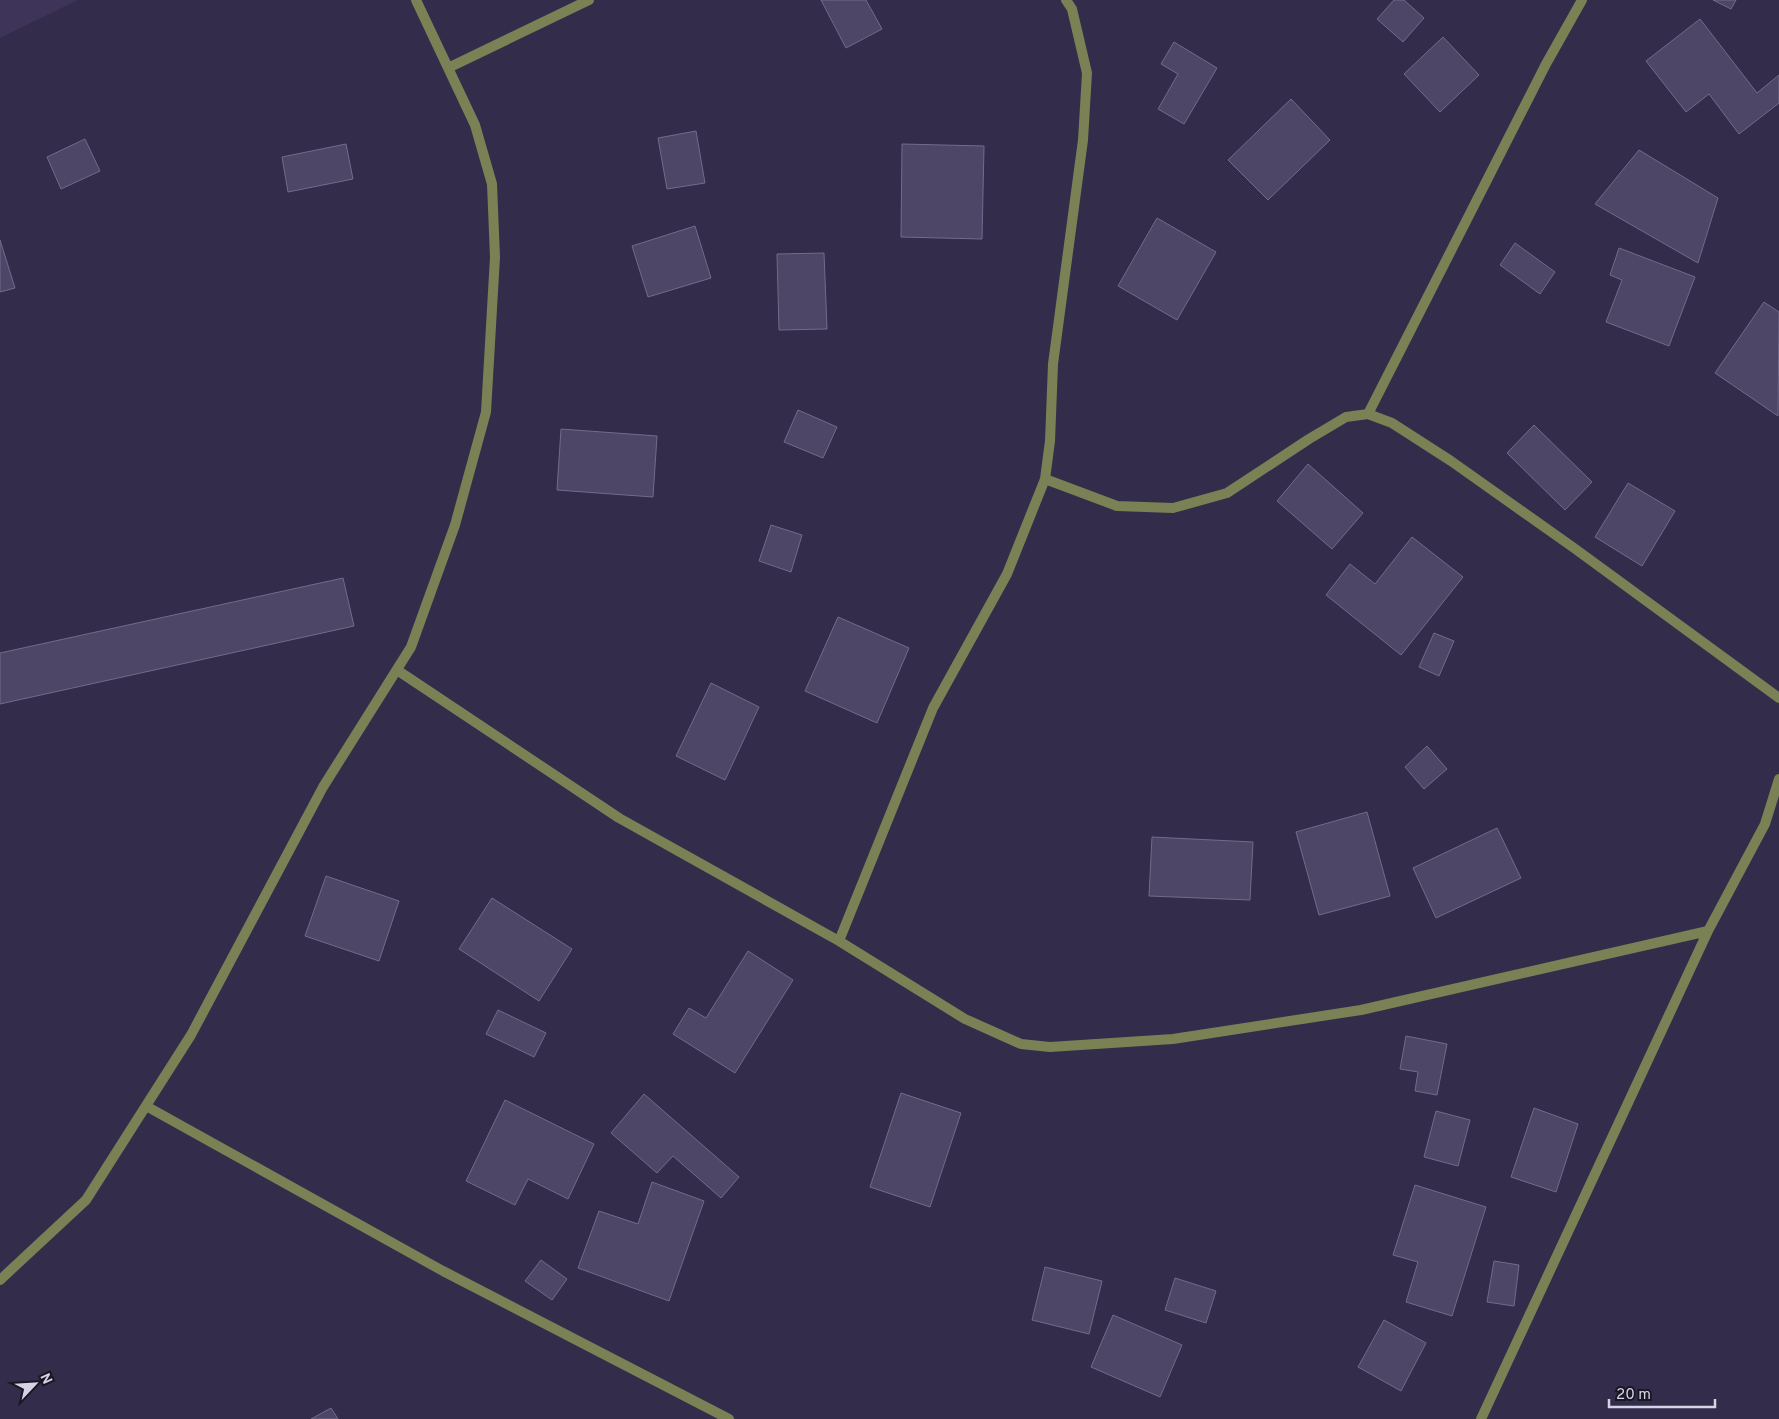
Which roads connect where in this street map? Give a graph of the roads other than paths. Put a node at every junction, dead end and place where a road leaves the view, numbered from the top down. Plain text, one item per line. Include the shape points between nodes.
1 (416, 0) edge
2 (589, 0) edge
3 (1066, 0) edge
4 (1582, 0) edge
5 (448, 68) junction
6 (1368, 414) junction
7 (1044, 479) junction
8 (397, 670) junction
9 (1779, 698) edge
10 (1779, 778) edge
11 (1708, 931) junction
12 (839, 941) junction
13 (146, 1106) junction
14 (0, 1280) edge
15 (729, 1419) edge
16 (1481, 1419) edge

1 - 5 street
2 - 5 street
3 - 7 street via 1072,9 1087,73 1083,140 1053,364 1050,441
4 - 6 street via 1541,73
5 - 8 street via 475,126 492,184 495,257 486,412 456,525 411,647
6 - 7 street via 1346,417 1227,493 1173,508 1117,506
6 - 9 street via 1392,423 1451,461
7 - 12 street via 1007,574 933,708
8 - 12 street via 619,818
8 - 13 street via 323,787 191,1035
10 - 11 street via 1765,824
11 - 12 street via 1361,1010 1173,1039 1050,1047 1021,1044 966,1019
11 - 16 street
13 - 14 street via 86,1200
13 - 15 street via 443,1271

